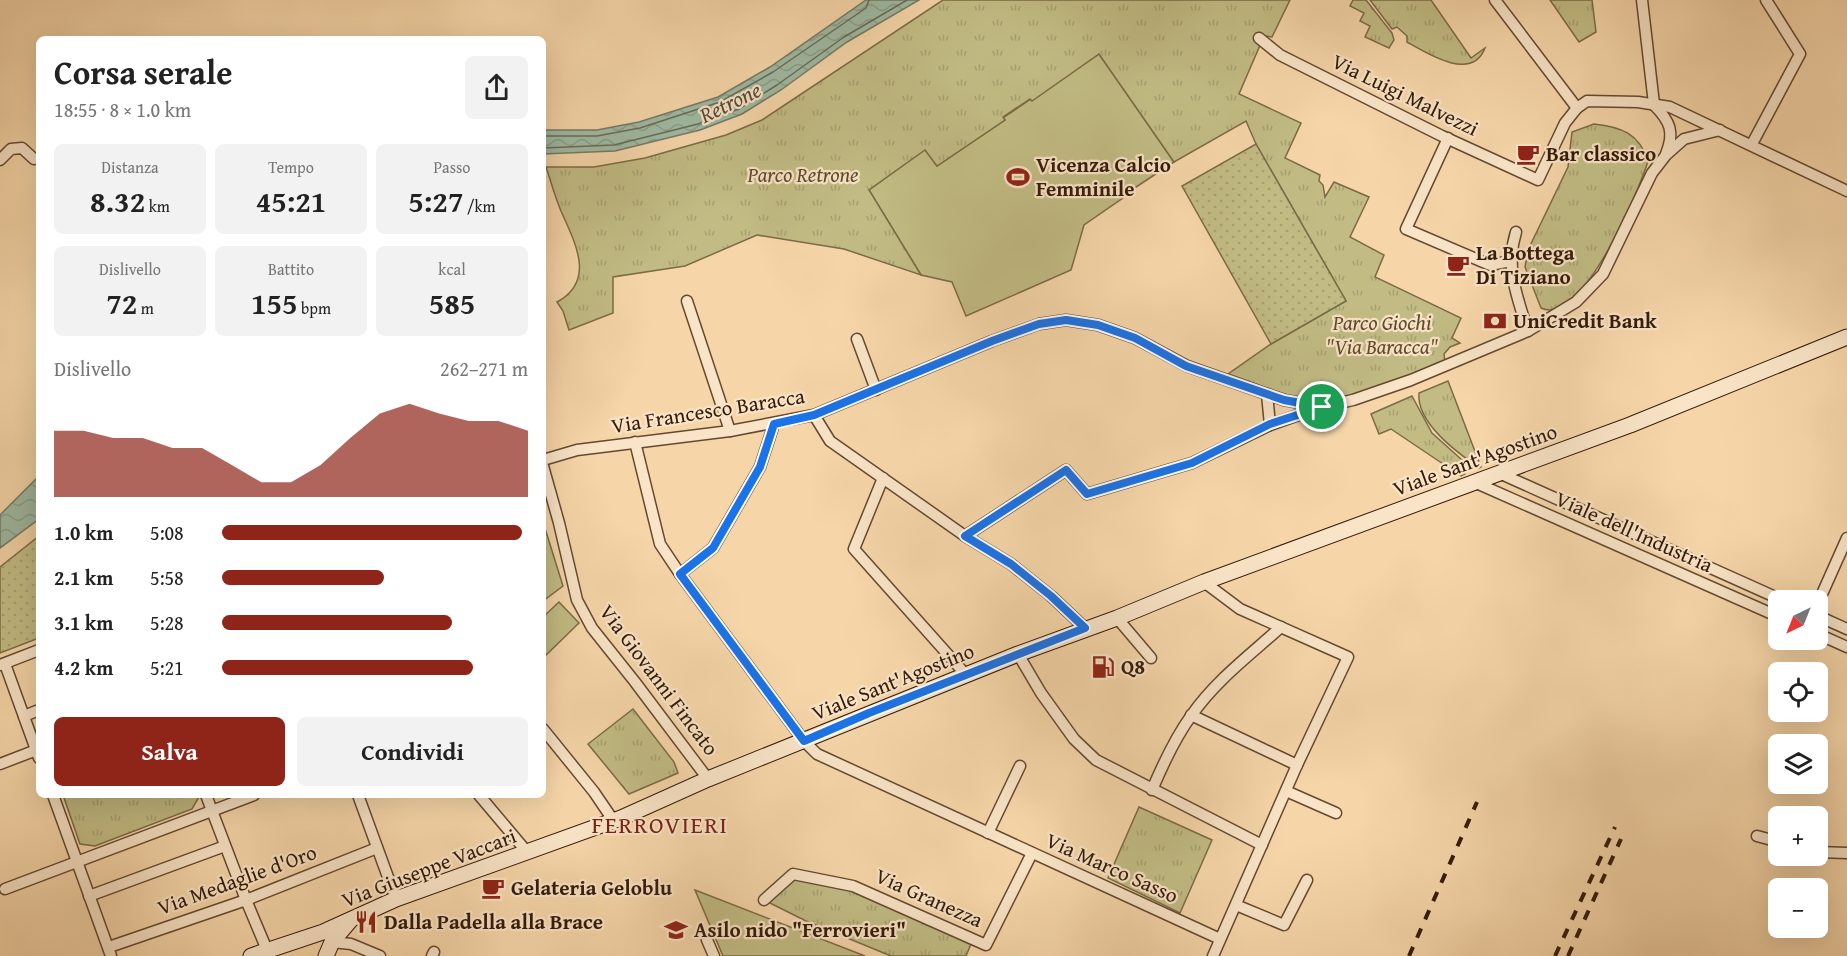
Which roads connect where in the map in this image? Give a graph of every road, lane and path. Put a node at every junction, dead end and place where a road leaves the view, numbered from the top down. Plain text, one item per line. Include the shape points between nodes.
1 (1495, 0) edge
2 (1642, 0) edge
3 (1766, 0) edge
4 (1259, 38) dead end
5 (1654, 104) junction
6 (1577, 108) junction
7 (1720, 130) junction
8 (1448, 138) junction
9 (1752, 144) junction
10 (1666, 155) junction
11 (33, 159) dead end
12 (0, 160) edge
13 (1847, 191) edge
14 (1516, 232) dead end
15 (1511, 261) junction
16 (687, 301) dead end
17 (1528, 331) junction
18 (1847, 337) edge
19 (857, 339) dead end
20 (876, 390) junction
21 (1267, 394) junction
22 (1322, 407) junction
23 (814, 415) junction
24 (774, 424) junction
25 (1270, 424) junction
26 (730, 431) junction
27 (634, 442) junction
28 (546, 459) edge
29 (1499, 473) junction
30 (546, 476) edge
31 (883, 478) junction
32 (1474, 482) junction
33 (965, 536) junction
34 (1847, 538) edge
35 (680, 574) junction
36 (1204, 582) junction
37 (1824, 590) edge
38 (1768, 594) edge
39 (1768, 612) edge
40 (1117, 618) junction
41 (1828, 620) edge
42 (1281, 627) junction
43 (1085, 628) junction
44 (1847, 629) edge
45 (1828, 638) edge
46 (1847, 647) edge
47 (36, 651) edge
48 (1018, 654) junction
49 (1151, 658) dead end
50 (2, 665) edge
51 (967, 676) junction
52 (36, 711) edge
53 (1191, 715) junction
54 (24, 716) junction
55 (546, 733) edge
56 (804, 741) junction
57 (36, 748) edge
58 (36, 754) edge
59 (0, 764) edge
60 (1298, 765) junction
61 (1020, 766) dead end
62 (708, 779) junction
63 (1152, 790) junction
64 (1286, 791) junction
65 (54, 798) edge
66 (207, 798) edge
67 (246, 798) edge
68 (359, 798) edge
69 (482, 798) edge
70 (212, 811) junction
71 (1336, 813) dead end
72 (617, 819) junction
73 (988, 833) junction
74 (1757, 836) dead end
75 (1768, 840) edge
76 (1263, 845) junction
77 (225, 846) junction
78 (377, 848) junction
79 (527, 852) junction
80 (1828, 852) edge
81 (1032, 853) junction
82 (1847, 853) edge
83 (78, 861) junction
84 (1307, 880) dead end
85 (5, 889) dead end
86 (89, 896) junction
87 (396, 899) junction
88 (246, 900) junction
89 (764, 900) dead end
90 (1236, 905) junction
91 (1220, 939) junction
92 (707, 940) dead end
93 (327, 943) edge
94 (267, 950) junction
95 (110, 952) edge
96 (251, 956) edge
97 (380, 956) edge
98 (714, 956) edge
99 (1213, 956) edge

1 - 6 street
2 - 5 street
3 - 9 street via 1800,54
4 - 8 street, Via Luigi Malvezzi via 1280,55
5 - 6 street via 1587,101
5 - 7 street via 1670,107
5 - 10 street via 1667,117 1671,142
6 - 8 street, Via Luigi Malvezzi via 1565,123 1538,180
7 - 9 street
7 - 10 street, Via Francesco Baracca via 1684,139
8 - 15 street via 1407,229 1490,265
9 - 13 street
10 - 17 street, Via Francesco Baracca via 1652,173 1603,274 1576,302
11 - 12 street via 22,148 11,149
14 - 15 street via 1510,249
15 - 17 street via 1513,284
16 - 26 street
17 - 22 street, Via Francesco Baracca via 1411,380
18 - 29 main road, Viale Sant'Agostino
19 - 20 street
20 - 21 street, Via Francesco Baracca via 1011,334 1066,320 1098,325 1135,338 1186,366
20 - 23 street, Via Francesco Baracca
21 - 22 street, Via Francesco Baracca
21 - 25 street
22 - 25 street
23 - 24 street, Via Francesco Baracca
23 - 31 street via 830,441
24 - 26 street, Via Francesco Baracca
24 - 35 street via 760,467 713,548
25 - 33 street via 1192,463 1087,494 1066,470
26 - 27 street, Via Francesco Baracca
27 - 28 street, Via Francesco Baracca via 577,450
27 - 35 street, Via Marco Sasso via 660,544
29 - 32 main road, Viale Sant'Agostino
29 - 38 street, Viale dell'Industria
30 - 62 street, Via Giovanni Fincato via 577,600 592,628
31 - 33 street
31 - 51 street via 854,549
32 - 36 main road, Viale Sant'Agostino
32 - 39 street, Viale dell'Industria
33 - 43 street via 1011,564
34 - 37 street
35 - 56 street, Via Marco Sasso
36 - 40 main road, Viale Sant'Agostino
36 - 42 street via 1240,609
40 - 43 main road, Viale Sant'Agostino
40 - 49 street
41 - 44 street
42 - 53 street via 1221,680
42 - 60 street via 1348,657
43 - 48 main road, Viale Sant'Agostino
45 - 46 street
47 - 50 street
48 - 51 main road, Viale Sant'Agostino
48 - 63 street via 1074,739 1096,760
50 - 54 street
51 - 56 main road, Viale Sant'Agostino
52 - 54 street
53 - 60 street
53 - 63 street
54 - 57 street
55 - 72 street
56 - 62 main road, Viale Sant'Agostino
56 - 73 street, Via Marco Sasso via 817,754
58 - 59 street
60 - 64 street
61 - 73 street
62 - 72 main road, Viale Sant'Agostino
63 - 76 street
64 - 71 street
64 - 76 street
65 - 83 street
66 - 70 street
67 - 70 street
68 - 78 street
69 - 79 street
70 - 77 street
70 - 83 street
72 - 79 main road, Via Giuseppe Vaccari
73 - 81 street, Via Marco Sasso
74 - 75 street
76 - 90 street
77 - 86 street
77 - 88 street
78 - 87 street
78 - 88 street, Via Medaglie d'Oro
79 - 87 main road, Via Giuseppe Vaccari
80 - 82 street
81 - 89 street, Via Granezza via 986,945 852,886 823,880 793,874
81 - 91 street, Via Marco Sasso
83 - 85 street
83 - 86 street
84 - 90 street via 1284,925
86 - 95 street
87 - 93 main road, Via Giuseppe Vaccari via 351,920
88 - 94 street
88 - 95 street, Via Medaglie d'Oro
90 - 91 street
91 - 99 street
92 - 98 street
93 - 94 main road, Via Giuseppe Vaccari
93 - 97 street via 351,944
94 - 96 main road, Via Giuseppe Vaccari

